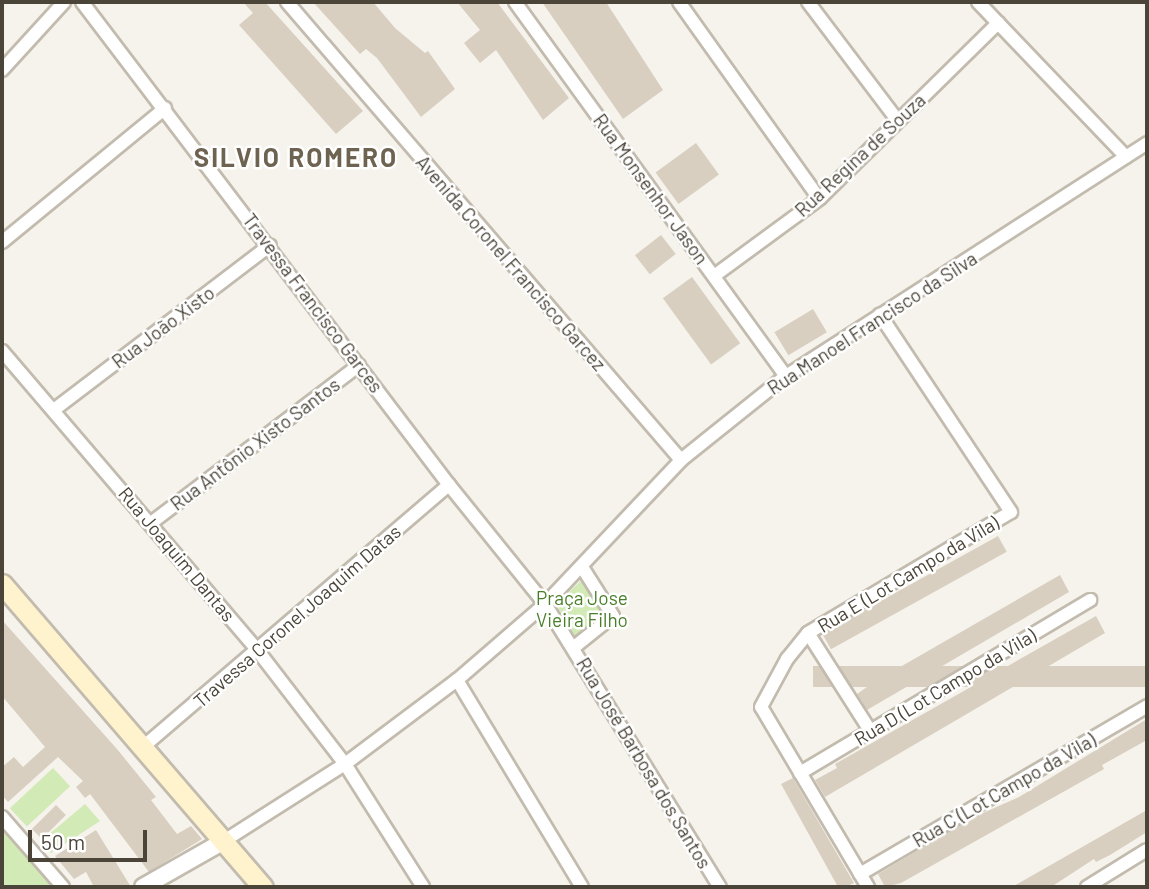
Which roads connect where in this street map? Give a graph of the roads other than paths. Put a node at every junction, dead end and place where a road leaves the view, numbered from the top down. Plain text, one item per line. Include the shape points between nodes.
1 (64, 2) edge
2 (82, 2) edge
3 (286, 2) edge
4 (515, 2) edge
5 (679, 2) edge
6 (808, 2) edge
7 (978, 2) edge
8 (998, 23) junction
9 (2, 71) edge
10 (165, 108) junction
11 (898, 121) junction
12 (1147, 143) edge
13 (1126, 157) junction
14 (820, 198) junction
15 (2, 242) edge
16 (270, 245) junction
17 (715, 276) junction
18 (880, 315) junction
19 (2, 351) edge
20 (359, 365) junction
21 (786, 376) junction
22 (55, 409) junction
23 (681, 460) junction
24 (449, 485) junction
25 (151, 523) junction
26 (582, 567) junction
27 (2, 584) edge
28 (1090, 600) dead end
29 (545, 604) junction
30 (808, 633) junction
31 (573, 648) junction
32 (258, 651) junction
33 (457, 680) junction
34 (1147, 706) edge
35 (871, 732) junction
36 (143, 747) junction
37 (345, 764) junction
38 (800, 772) junction
39 (2, 817) edge
40 (224, 841) junction
41 (1147, 850) edge
42 (860, 874) junction
43 (63, 887) edge
44 (143, 887) edge
45 (263, 887) edge
46 (423, 887) edge
47 (582, 887) edge
48 (718, 887) edge
49 (868, 887) edge
50 (1087, 887) edge

1 - 9 street
2 - 10 street, Travessa Francisco Garces
3 - 23 street, Avenida Coronel Francisco Garcez
4 - 17 street, Rua Monsenhor Jason
5 - 14 street
6 - 11 street
7 - 8 street
8 - 11 street, Rua Regina de Souza
8 - 13 street
10 - 15 street
10 - 16 street, Travessa Francisco Garces
11 - 14 street, Rua Regina de Souza
12 - 13 street, Rua Manoel Francisco da Silva
13 - 18 street, Rua Manoel Francisco da Silva
14 - 17 street, Rua Regina de Souza
16 - 20 street, Travessa Francisco Garces
16 - 22 street, Rua João Xisto
17 - 21 street, Rua Monsenhor Jason
18 - 21 street, Rua Manoel Francisco da Silva
18 - 30 street, Rua E (Lot Campo da Vila) via 1011,512
19 - 22 street, Rua Joaquim Dantas
20 - 24 street, Travessa Francisco Garces
20 - 25 street, Rua Antônio Xisto Santos
21 - 23 street, Rua Manoel Francisco da Silva
22 - 25 street, Rua Joaquim Dantas
23 - 26 street, Rua Manoel Francisco da Silva
24 - 29 street, Travessa Francisco Garces
24 - 32 street, Travessa Coronel Joaquim Datas
25 - 32 street, Rua Joaquim Dantas
26 - 29 street, Rua Manoel Francisco da Silva
26 - 31 street via 613,616
27 - 36 main road
28 - 35 street, Rua D (Lot Campo da Vila)
29 - 31 street, Rua José Barbosa dos Santos
29 - 33 street, Rua Manoel Francisco da Silva
30 - 35 street
30 - 38 street, Rua E (Lot Campo da Vila) via 787,659 761,707
31 - 48 street, Rua José Barbosa dos Santos
32 - 36 street, Travessa Coronel Joaquim Datas
32 - 37 street, Rua Joaquim Dantas
33 - 37 street, Rua Manoel Francisco da Silva
33 - 47 street
34 - 42 street, Rua C (Lot Campo da Vila)
35 - 38 street, Rua D (Lot Campo da Vila)
36 - 40 main road
37 - 40 street, Rua Manoel Francisco da Silva
37 - 46 street, Rua Joaquim Dantas
38 - 42 street
39 - 43 street
40 - 44 street
40 - 45 main road
41 - 50 street
42 - 49 street

